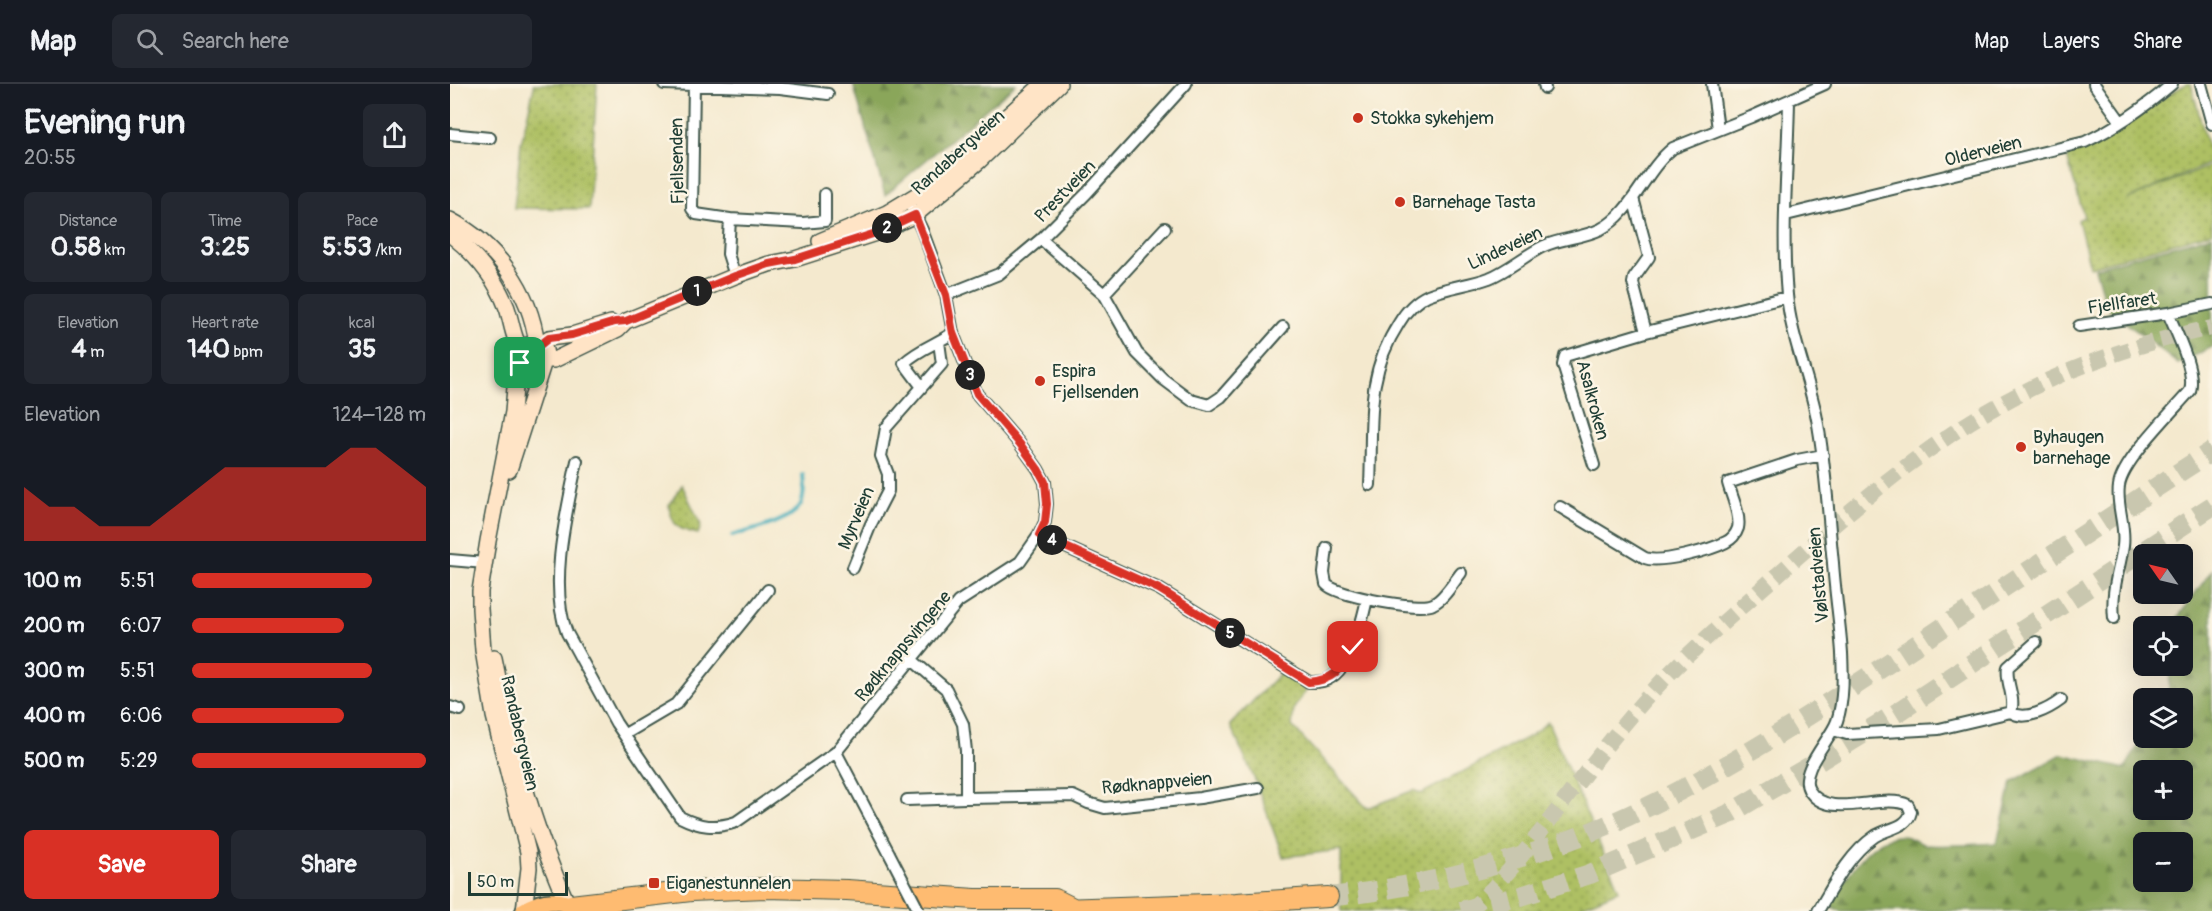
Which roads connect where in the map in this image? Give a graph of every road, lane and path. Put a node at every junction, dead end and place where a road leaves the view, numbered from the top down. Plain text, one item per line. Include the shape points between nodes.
1 (663, 84) edge
2 (1043, 84) edge
3 (1059, 84) edge
4 (1186, 84) edge
5 (1712, 84) edge
6 (1800, 84) edge
7 (1825, 84) edge
8 (2094, 84) edge
9 (2172, 84) edge
10 (2200, 84) edge
11 (694, 85) edge
12 (828, 94) dead end
13 (1794, 98) junction
14 (2121, 122) junction
15 (2212, 124) edge
16 (1718, 129) junction
17 (450, 134) edge
18 (490, 138) dead end
19 (825, 194) dead end
20 (1633, 198) junction
21 (908, 201) junction
22 (915, 215) junction
23 (1786, 215) junction
24 (730, 219) junction
25 (450, 220) edge
26 (1165, 228) dead end
27 (450, 234) edge
28 (1041, 239) junction
29 (769, 264) junction
30 (735, 276) junction
31 (1104, 294) junction
32 (946, 295) junction
33 (1787, 297) junction
34 (2212, 303) edge
35 (2168, 313) junction
36 (626, 321) junction
37 (2079, 326) dead end
38 (1283, 327) dead end
39 (1646, 332) junction
40 (953, 333) junction
41 (939, 342) junction
42 (538, 344) junction
43 (523, 355) junction
44 (543, 362) junction
45 (922, 387) junction
46 (1823, 455) junction
47 (577, 460) dead end
48 (1594, 465) dead end
49 (1370, 485) dead end
50 (498, 495) junction
51 (1560, 507) dead end
52 (1039, 535) junction
53 (1328, 548) dead end
54 (450, 560) edge
55 (485, 563) junction
56 (853, 568) dead end
57 (1461, 573) dead end
58 (768, 590) dead end
59 (1367, 599) junction
60 (2114, 618) dead end
61 (2036, 642) dead end
62 (911, 659) junction
63 (2061, 700) dead end
64 (2010, 712) junction
65 (1833, 730) junction
66 (625, 734) junction
67 (836, 752) junction
68 (1258, 788) dead end
69 (966, 798) junction
70 (907, 800) dead end
71 (1328, 897) tunnel mouth
72 (572, 906) edge
73 (1073, 908) junction
74 (524, 911) edge
75 (919, 911) edge
76 (991, 911) edge
77 (1818, 911) edge

1 - 11 street
2 - 21 main road, Randabergveien via 944,174
3 - 22 main road, Randabergveien via 979,161
4 - 28 street, Prestveien
5 - 16 street
6 - 13 street, Vølstadveien
7 - 13 street, Lindeveien
8 - 14 street
9 - 14 street, Olderveien
10 - 15 street
11 - 12 street
11 - 24 street, Fjellsenden via 692,209 696,214
13 - 16 street, Lindeveien
13 - 23 street, Vølstadveien
14 - 23 street, Olderveien via 2103,134 2069,147
16 - 20 street, Lindeveien via 1668,152
17 - 18 street
19 - 24 street via 825,221
20 - 39 street via 1649,257 1633,283
20 - 49 street, Lindeveien via 1601,229 1546,245 1489,278 1428,295 1414,303 1389,339 1375,376
21 - 22 street, Rødknappsvingene
21 - 29 main road, Randabergveien
22 - 29 main road, Randabergveien via 876,233
22 - 32 street, Rødknappsvingene
23 - 33 street, Vølstadveien
24 - 30 street via 728,254
25 - 42 main road via 475,235 503,263 518,286
26 - 31 street
27 - 43 main road via 476,258 495,284
28 - 31 street
28 - 32 street, Prestveien via 999,274
29 - 30 main road, Randabergveien
30 - 36 main road, Randabergveien
31 - 38 street via 1137,353 1175,389 1191,400 1209,405 1221,397
32 - 40 street, Rødknappsvingene
33 - 39 street, Asalkroken
33 - 46 street, Vølstadveien
34 - 35 street, Fjellfaret
35 - 37 street, Fjellfaret
35 - 60 street, Fjellfaret via 2192,382 2190,391 2126,467 2119,482 2124,535 2114,583
36 - 42 main road, Randabergveien via 549,338
36 - 44 main road, Randabergveien via 618,329
39 - 48 street, Asalkroken via 1563,358
40 - 41 street
40 - 52 street, Rødknappsvingene via 977,394 1020,444 1045,482 1045,522
41 - 45 street, Myrveien via 942,364
41 - 45 street via 916,352 904,363
42 - 43 main road via 528,345
42 - 44 main road via 545,350
43 - 44 main road via 525,362 533,366
43 - 50 main road, Randabergveien via 516,375
44 - 50 main road, Randabergveien via 510,470
45 - 56 street, Myrveien via 886,428 881,456 888,474 888,491
46 - 51 street via 1728,483 1738,518 1732,538 1669,559 1645,558
46 - 65 street, Vølstadveien via 1843,671 1839,713
47 - 66 street, Rødknappsvingene via 566,518 560,609 571,641
50 - 55 main road, Randabergveien
52 - 59 street via 1159,589 1309,682 1324,681 1343,665 1358,636
52 - 62 street, Rødknappsvingene via 1020,562 958,602
53 - 59 street via 1326,584 1338,592
54 - 55 street
55 - 72 main road, Randabergveien via 489,629 505,713 550,862
55 - 74 main road, Randabergveien via 480,591 483,651 494,716 528,852
57 - 59 street via 1432,605 1421,607
58 - 66 street via 676,704
61 - 64 street via 2008,668
62 - 67 street, Rødknappsvingene
62 - 69 street via 946,689 963,724
63 - 64 street via 2022,717
64 - 65 street via 1922,731 1847,734
65 - 77 street, Vølstadveien via 1807,778 1812,794 1839,805 1901,802 1911,812 1903,824 1874,836 1857,852
66 - 67 street, Rødknappsvingene via 680,817 708,827 736,822
67 - 75 street, bridge
68 - 69 street, Rødknappveien via 1105,808 1073,796
69 - 70 street, Rødknappveien
71 - 73 highway
72 - 73 highway via 691,891 766,888 1055,899
72 - 74 main road via 542,902
73 - 76 highway

